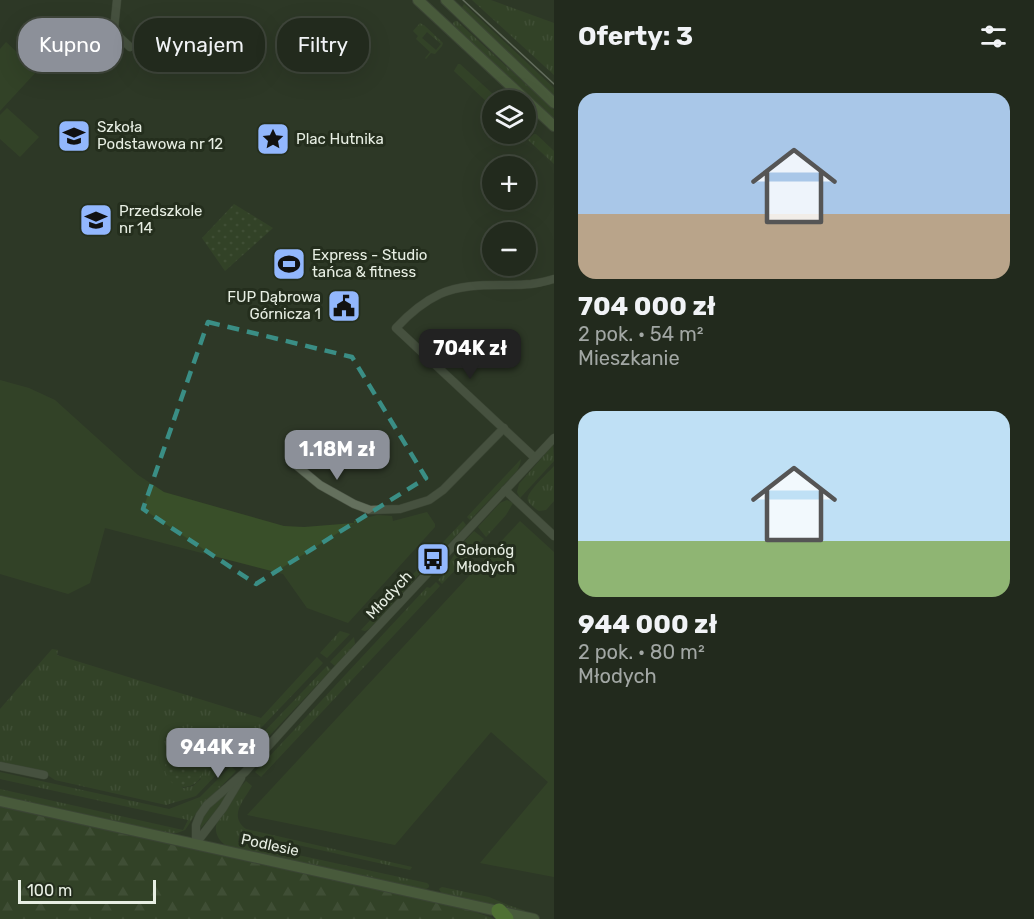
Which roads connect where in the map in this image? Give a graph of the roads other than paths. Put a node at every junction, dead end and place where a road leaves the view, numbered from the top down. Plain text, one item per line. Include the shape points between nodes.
1 (117, 0) edge
2 (418, 0) edge
3 (454, 3) edge
4 (443, 23) junction
5 (130, 47) dead end
6 (554, 103) edge
7 (554, 126) edge
8 (554, 279) edge
9 (504, 428) junction
10 (554, 438) edge
11 (535, 458) junction
12 (297, 466) dead end
13 (505, 490) junction
14 (554, 536) edge
15 (0, 765) edge
16 (245, 772) junction
17 (44, 775) dead end
18 (0, 801) edge
19 (196, 844) junction
20 (502, 915) edge
21 (534, 919) edge

1 - 5 street via 114,29
2 - 4 street
3 - 4 street
3 - 6 street
4 - 7 street
8 - 9 street via 470,287 441,294 412,312 396,328
9 - 11 street
9 - 12 street via 443,490 429,500 400,509 370,510 354,504 320,485
10 - 11 street, Młodych
11 - 13 street, Młodych
13 - 14 street
13 - 16 street, Młodych
15 - 17 street
16 - 19 street, Młodych
16 - 19 street, Młodych via 200,814
18 - 19 street, Podlesie
19 - 20 street, Podlesie
20 - 21 street, Podlesie

